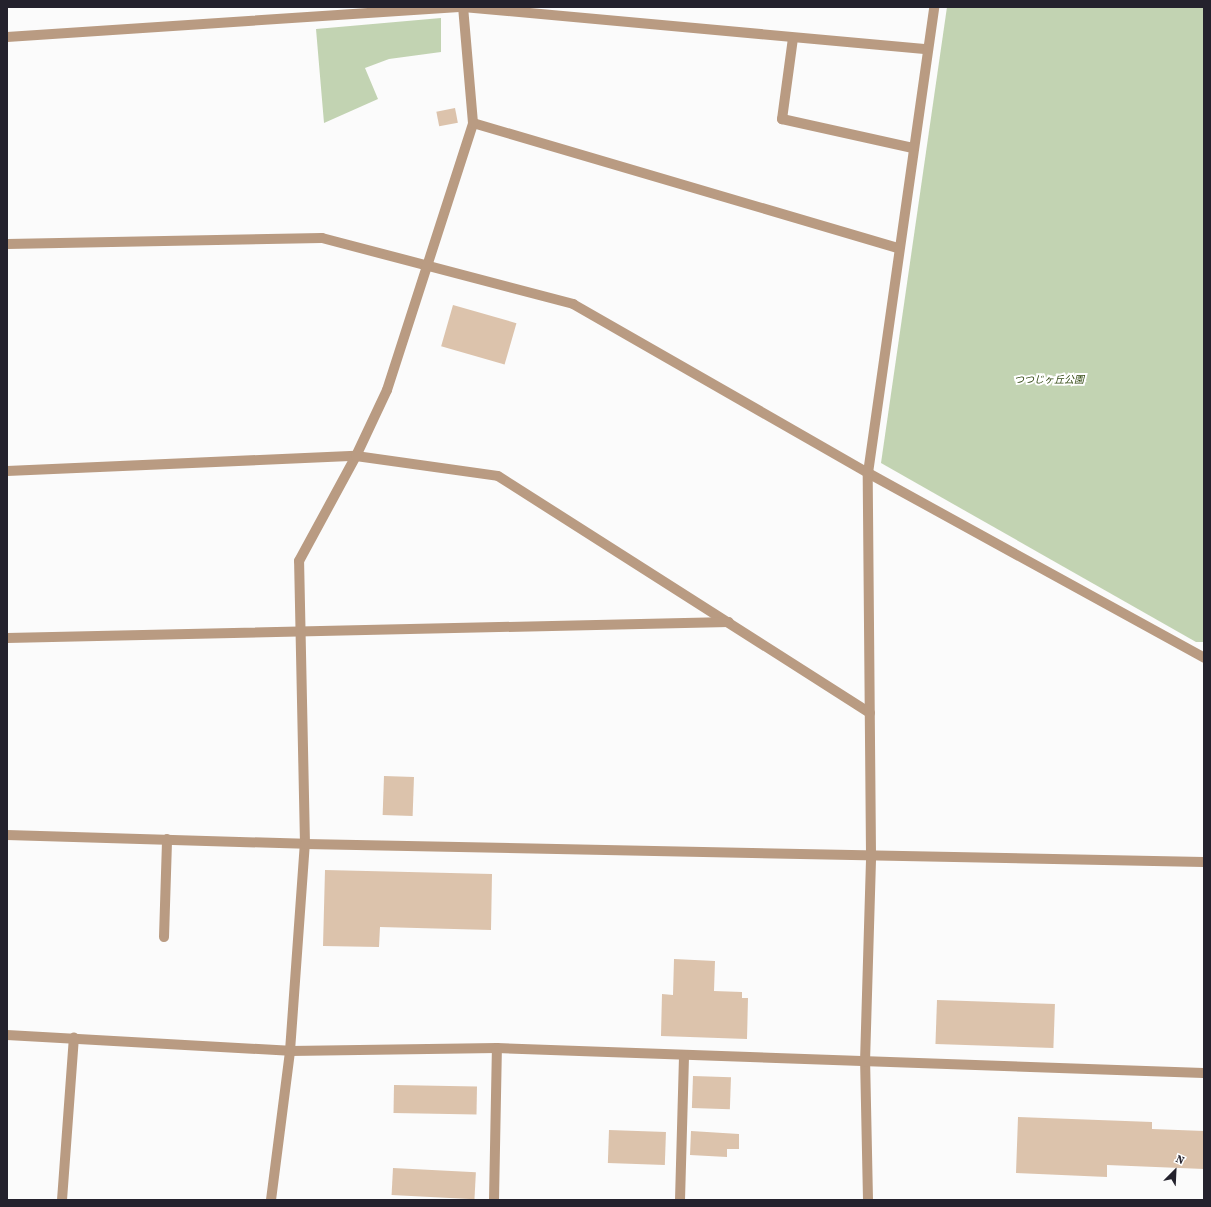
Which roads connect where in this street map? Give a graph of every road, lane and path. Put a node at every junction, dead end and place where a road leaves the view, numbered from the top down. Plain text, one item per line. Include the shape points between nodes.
1 (463, 7) edge
2 (934, 7) edge
3 (7, 37) edge
4 (793, 38) junction
5 (927, 49) junction
6 (473, 123) junction
7 (913, 148) junction
8 (7, 244) edge
9 (899, 248) junction
10 (427, 267) junction
11 (356, 456) junction
12 (7, 471) edge
13 (868, 472) junction
14 (728, 622) junction
15 (300, 632) junction
16 (7, 638) edge
17 (1204, 658) edge
18 (870, 713) junction
19 (7, 835) edge
20 (168, 840) junction
21 (305, 844) junction
22 (871, 854) junction
23 (1204, 862) edge
24 (164, 937) dead end
25 (7, 1035) edge
26 (74, 1037) junction
27 (497, 1048) junction
28 (290, 1051) junction
29 (684, 1055) junction
30 (864, 1062) junction
31 (1204, 1073) edge
32 (62, 1200) edge
33 (271, 1200) edge
34 (494, 1200) edge
35 (680, 1200) edge
36 (868, 1200) edge

1 - 3 street
1 - 4 street
1 - 6 street
2 - 5 street
4 - 5 street
4 - 7 street via 782,119
5 - 7 street
6 - 9 street
6 - 10 street
7 - 9 street
8 - 10 street via 322,238
9 - 13 street
10 - 11 street via 387,390
10 - 13 street via 573,304
11 - 12 street
11 - 14 street via 498,476
11 - 15 street via 300,561
13 - 17 street
13 - 18 street
14 - 15 street
14 - 18 street
15 - 16 street
15 - 21 street
18 - 22 street
19 - 20 street
20 - 21 street
20 - 24 street
21 - 22 street
21 - 28 street
22 - 23 street
22 - 30 street
25 - 26 street
26 - 28 street
26 - 32 street
27 - 28 street
27 - 29 street
27 - 34 street
28 - 33 street
29 - 30 street
29 - 35 street
30 - 31 street
30 - 36 street

